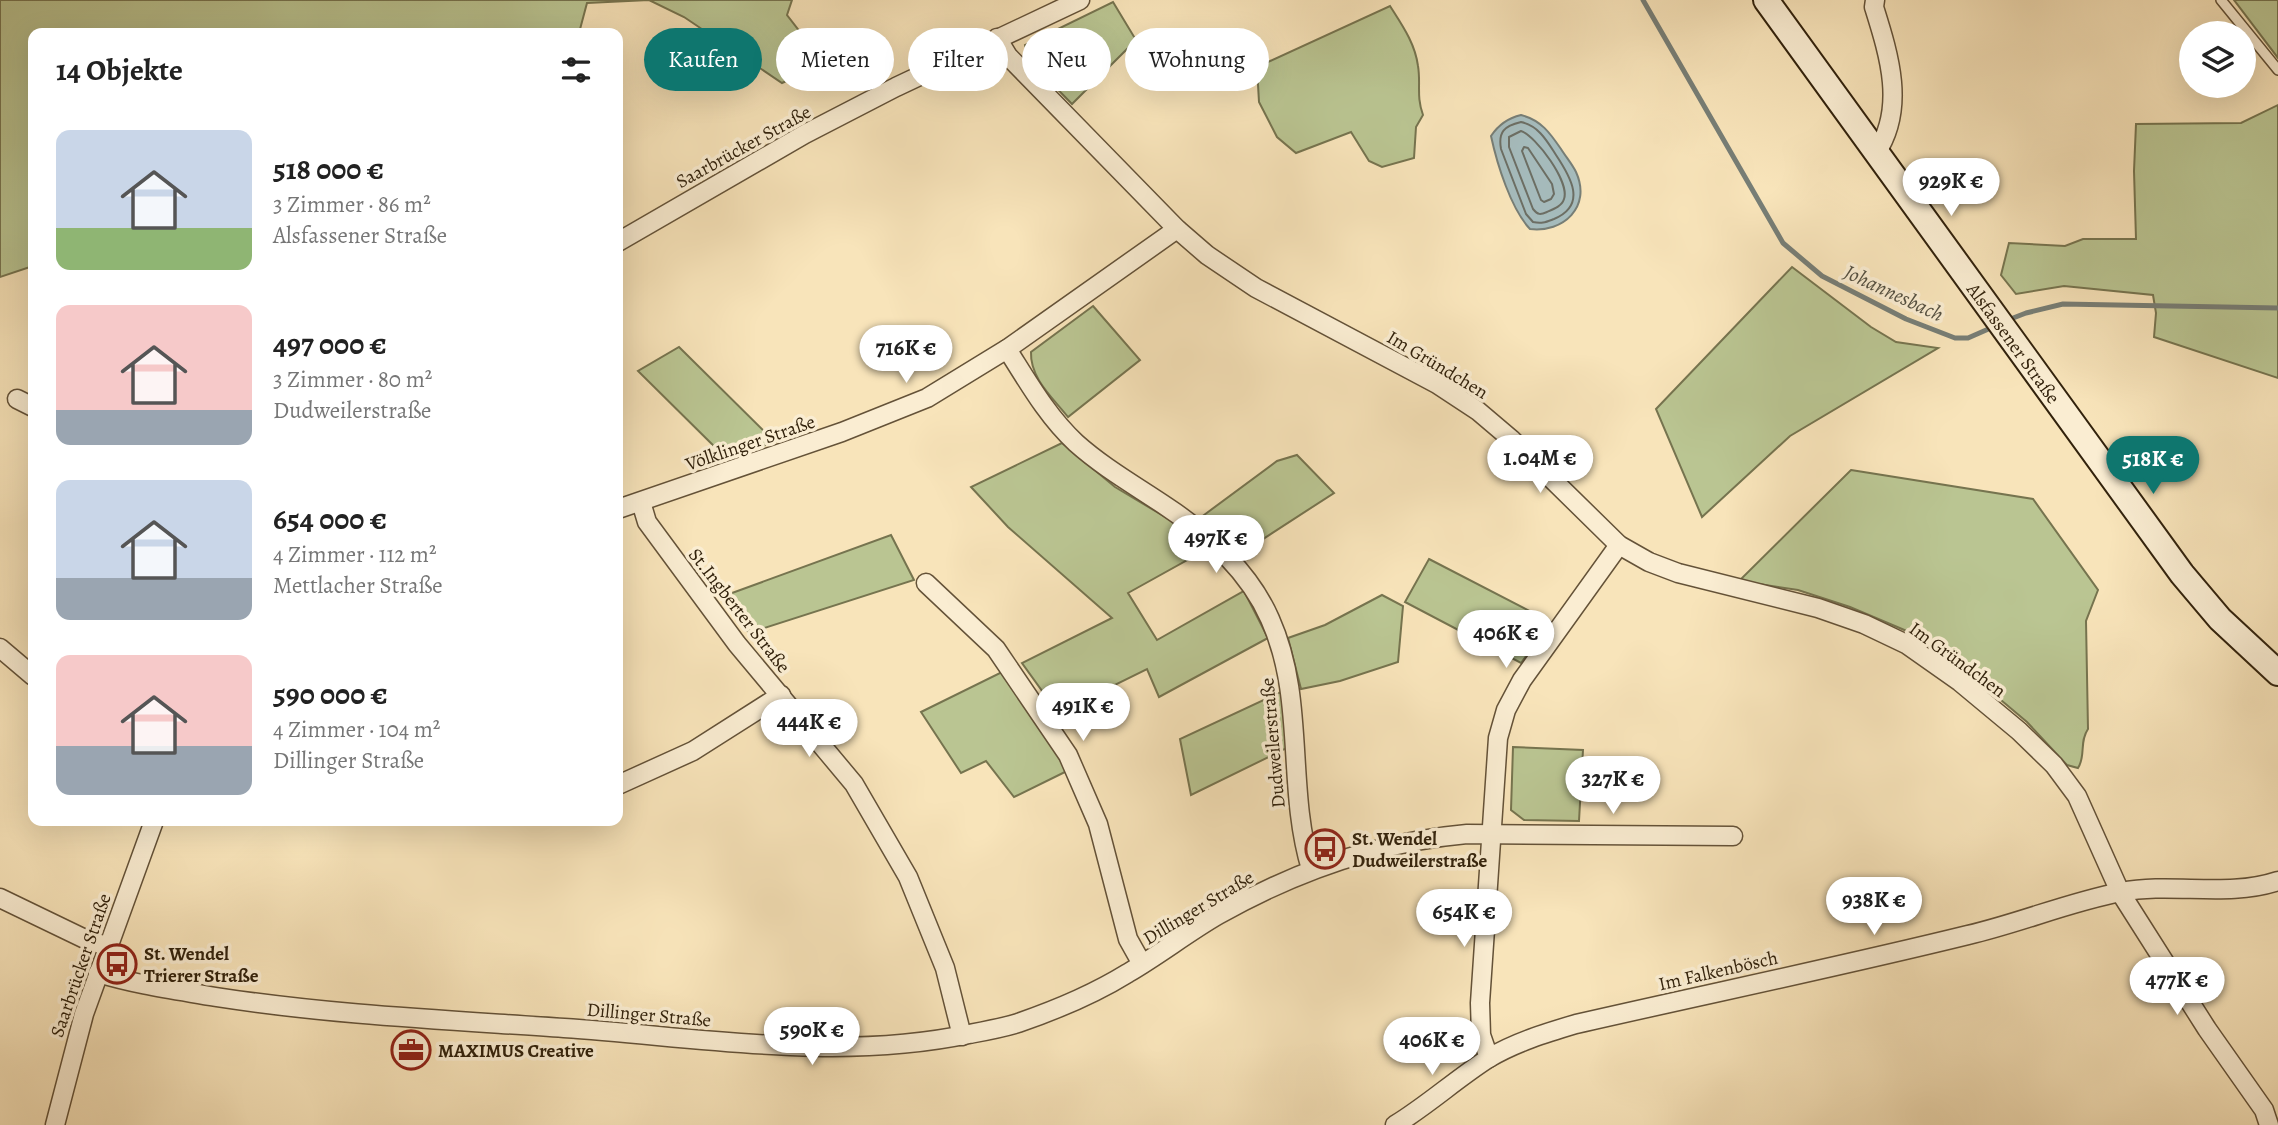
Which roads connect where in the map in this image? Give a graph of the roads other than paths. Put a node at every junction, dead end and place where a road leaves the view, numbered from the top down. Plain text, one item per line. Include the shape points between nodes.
1 (1080, 0) edge
2 (1766, 0) edge
3 (1875, 0) edge
4 (2221, 0) edge
5 (1008, 33) edge
6 (1008, 56) edge
7 (2278, 70) edge
8 (908, 83) edge
9 (1876, 153) junction
10 (1177, 229) junction
11 (623, 239) edge
12 (1007, 349) junction
13 (17, 399) dead end
14 (28, 404) edge
15 (640, 502) junction
16 (623, 507) edge
17 (1619, 545) junction
18 (926, 583) dead end
19 (0, 648) edge
20 (28, 672) edge
21 (2278, 673) edge
22 (780, 695) junction
23 (623, 783) edge
24 (152, 826) edge
25 (1492, 834) junction
26 (1733, 836) dead end
27 (1311, 869) junction
28 (2278, 881) edge
29 (2120, 892) junction
30 (0, 898) edge
31 (107, 946) junction
32 (1142, 964) junction
33 (98, 973) junction
34 (962, 1036) junction
35 (1489, 1058) junction
36 (1418, 1118) edge
37 (55, 1125) edge
38 (1395, 1125) edge
39 (2269, 1125) edge

1 - 5 street, Saarbrücker Straße
2 - 9 main road, Alsfassener Straße
3 - 9 street via 1893,83 1891,121
4 - 7 lane
6 - 10 street, Im Gründchen
8 - 11 street, Saarbrücker Straße via 805,134
9 - 21 main road, Alsfassener Straße via 2182,574 2220,619
10 - 12 street, Völklinger Straße
10 - 17 street, Im Gründchen via 1256,288 1437,383 1478,411
12 - 15 street, Völklinger Straße via 926,398
12 - 27 street, Dudweilerstraße via 1040,403 1076,442 1211,541 1245,578 1270,617 1293,696 1298,802
13 - 14 street
15 - 16 street, Völklinger Straße
15 - 22 street, St.Ingberter Straße via 647,522
17 - 25 street via 1522,680 1506,710 1498,738
17 - 29 street, Im Gründchen via 1678,573 1818,608 1906,644 2020,731 2054,765 2077,796
18 - 32 street via 996,649 1068,755 1098,824 1128,939
19 - 20 street
22 - 23 street via 693,751
22 - 34 street, St.Ingberter Straße via 854,784 908,877 945,968
24 - 31 street, Saarbrücker Straße
25 - 26 street, Dillinger Straße
25 - 27 street, Dillinger Straße via 1433,837
25 - 35 street via 1480,1003 1481,1035
27 - 32 street, Dillinger Straße via 1217,916
28 - 29 street, Im Falkenbösch via 2241,890 2147,887
29 - 35 street, Im Falkenbösch via 1971,935 1576,1024 1530,1038
29 - 39 street, Im Gründchen via 2264,1110
30 - 31 street
31 - 33 street, Saarbrücker Straße
32 - 34 street, Dillinger Straße via 1048,1012
33 - 34 street, Dillinger Straße via 128,983 364,1015 810,1048 867,1048
33 - 37 street, Saarbrücker Straße
35 - 36 street, Im Falkenbösch
36 - 38 street, Im Falkenbösch

